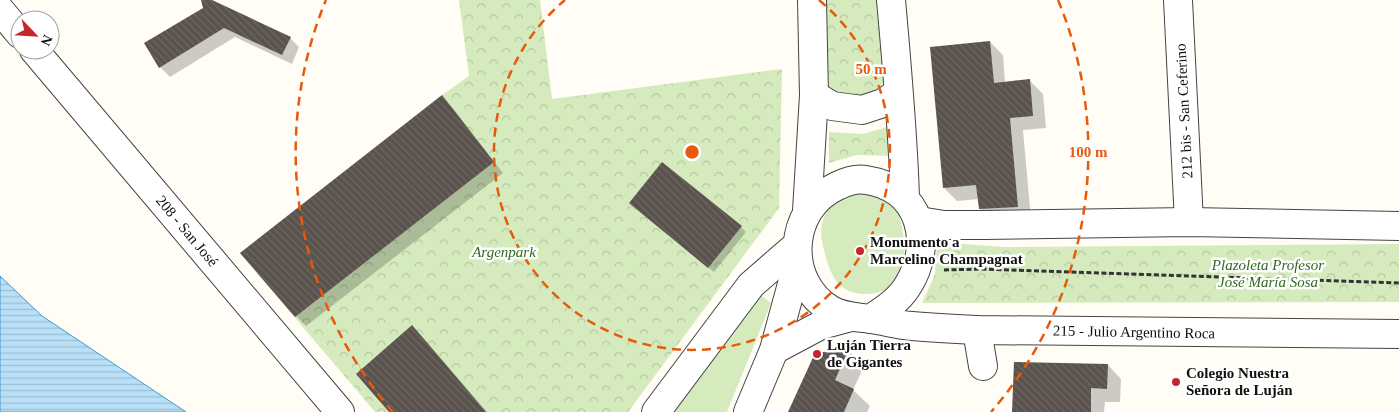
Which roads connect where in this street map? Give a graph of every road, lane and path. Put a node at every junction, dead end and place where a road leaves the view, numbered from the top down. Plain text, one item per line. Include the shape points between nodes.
1 (812, 0) edge
2 (891, 0) edge
3 (1178, 0) edge
4 (0, 10) edge
5 (10, 22) edge
6 (42, 60) edge
7 (898, 92) junction
8 (814, 95) junction
9 (905, 198) junction
10 (807, 211) junction
11 (919, 221) junction
12 (1189, 222) junction
13 (1399, 226) edge
14 (798, 254) junction
15 (916, 270) junction
16 (1399, 283) edge
17 (861, 318) junction
18 (977, 330) junction
19 (1399, 334) edge
20 (774, 350) junction
21 (983, 366) dead end
22 (340, 412) edge
23 (656, 412) edge
24 (748, 412) edge

1 - 8 street
2 - 7 street
3 - 12 street, 212 bis - San Ceferino
4 - 5 street
6 - 22 street, 208 - San José
7 - 8 street via 882,103 862,110 832,106
7 - 9 street
8 - 10 street
9 - 10 street via 887,185 852,180 830,190
9 - 11 street
10 - 14 street
11 - 12 street via 944,225
11 - 15 street via 921,251
12 - 13 street
14 - 17 street via 804,281 816,298 832,310
14 - 20 street
14 - 23 street via 751,285
15 - 16 path
15 - 17 street via 890,306
17 - 18 street, 215 - Julio Argentino Roca via 911,326
17 - 20 street, 215 - Julio Argentino Roca via 821,325
18 - 19 street, 215 - Julio Argentino Roca
18 - 21 street
20 - 24 street

